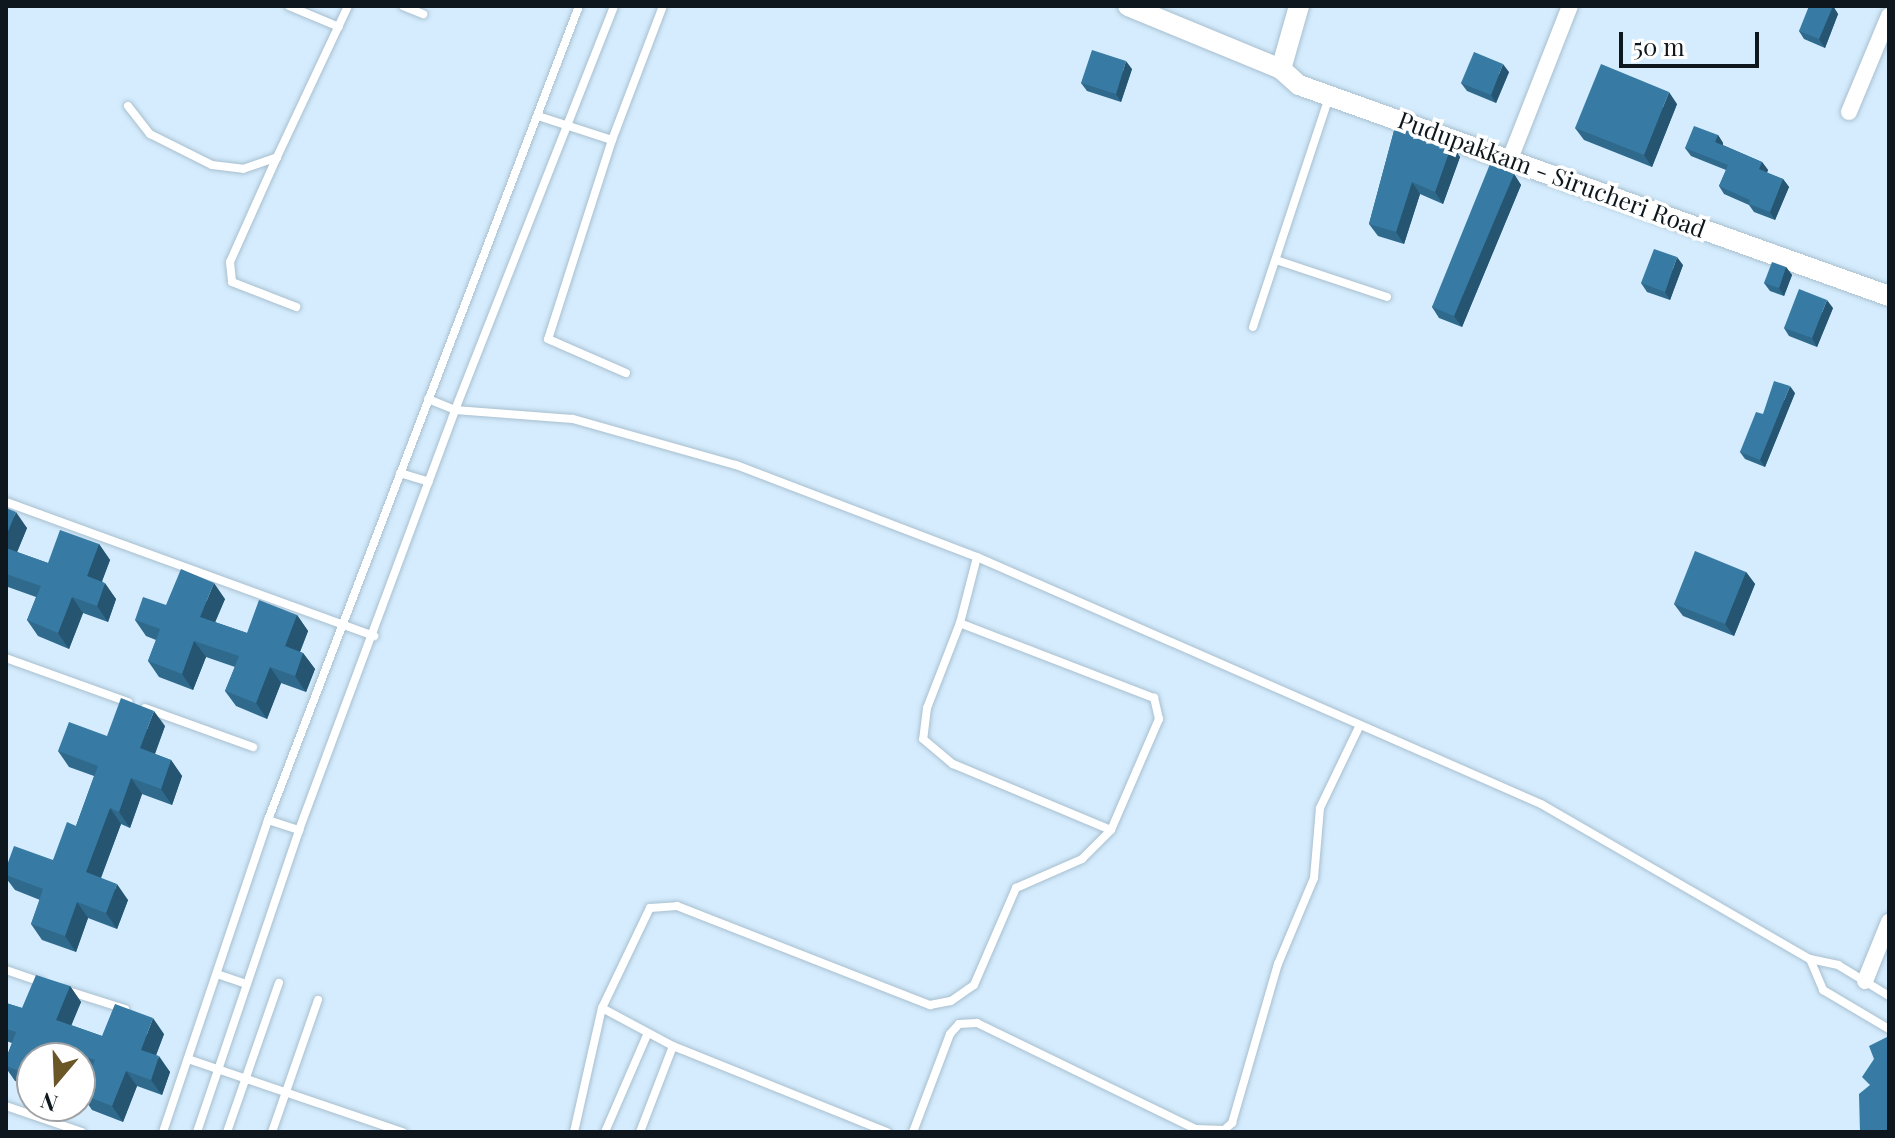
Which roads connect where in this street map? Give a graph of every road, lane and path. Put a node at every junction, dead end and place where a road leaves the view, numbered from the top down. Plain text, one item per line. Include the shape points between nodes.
1 (289, 6) edge
2 (348, 6) edge
3 (403, 6) edge
4 (579, 6) edge
5 (614, 6) edge
6 (663, 6) edge
7 (1128, 6) edge
8 (1299, 6) edge
9 (1570, 6) edge
10 (423, 14) dead end
11 (1889, 16) edge
12 (339, 27) junction
13 (1281, 69) junction
14 (1329, 96) junction
15 (128, 106) dead end
16 (1849, 112) dead end
17 (538, 116) junction
18 (568, 127) junction
19 (612, 140) junction
20 (277, 157) junction
21 (1510, 159) junction
22 (1276, 260) junction
23 (1889, 296) edge
24 (1387, 297) dead end
25 (296, 307) dead end
26 (1253, 327) dead end
27 (626, 373) dead end
28 (428, 399) junction
29 (455, 410) junction
30 (400, 473) junction
31 (429, 482) junction
32 (6, 502) edge
33 (977, 557) junction
34 (960, 623) junction
35 (343, 625) junction
36 (374, 636) junction
37 (6, 658) edge
38 (1360, 725) junction
39 (253, 747) dead end
40 (268, 820) junction
41 (299, 830) junction
42 (1111, 830) junction
43 (1889, 922) edge
44 (1810, 959) junction
45 (6, 970) edge
46 (217, 974) junction
47 (1865, 981) junction
48 (279, 983) dead end
49 (246, 984) junction
50 (1889, 996) edge
51 (318, 1000) dead end
52 (602, 1008) junction
53 (137, 1013) edge
54 (1889, 1029) edge
55 (647, 1035) junction
56 (673, 1046) junction
57 (188, 1059) junction
58 (218, 1069) junction
59 (246, 1078) junction
60 (284, 1090) junction
61 (6, 1106) edge
62 (82, 1132) edge
63 (163, 1132) edge
64 (197, 1132) edge
65 (227, 1132) edge
66 (272, 1132) edge
67 (403, 1132) edge
68 (574, 1132) edge
69 (605, 1132) edge
70 (640, 1132) edge
71 (887, 1132) edge
72 (913, 1132) edge

1 - 12 lane
2 - 12 lane
3 - 10 lane
4 - 17 lane
5 - 18 lane
6 - 19 lane
7 - 13 street, Pudupakkam - Sirucheri Road
8 - 13 street
9 - 21 street
11 - 16 street
12 - 20 lane
13 - 14 street, Pudupakkam - Sirucheri Road via 1299,85
14 - 21 street, Pudupakkam - Sirucheri Road
14 - 22 lane
15 - 20 lane via 150,134 212,165 243,169
17 - 18 lane
17 - 28 lane
18 - 19 lane
18 - 29 lane
19 - 27 lane via 548,339
20 - 25 lane via 230,262 232,282
21 - 23 street, Pudupakkam - Sirucheri Road
22 - 24 lane
22 - 26 lane
28 - 29 lane
28 - 30 lane
29 - 31 lane
29 - 33 lane via 573,419 707,456
30 - 31 lane
30 - 35 lane
31 - 36 lane
32 - 35 lane
33 - 34 lane
33 - 38 lane
34 - 42 lane via 927,708 923,739 953,764
34 - 42 lane via 1154,698 1159,719
35 - 36 lane
35 - 40 lane
36 - 41 lane
37 - 39 lane
38 - 44 lane via 1541,804
38 - 72 lane via 1320,808 1314,878 1278,964 1232,1123 1224,1130 1195,1129 968,1023 950,1034
40 - 41 lane
40 - 46 lane
41 - 49 lane
42 - 52 lane via 1082,859 1016,888 974,985 951,1001 930,1005 667,903 650,908 641,918
43 - 47 street
44 - 47 lane via 1838,965
44 - 54 lane via 1823,990
45 - 53 lane
46 - 49 lane
46 - 57 lane
47 - 50 lane
48 - 59 lane
49 - 58 lane
51 - 60 lane
52 - 55 lane
52 - 68 lane
55 - 56 lane
55 - 69 lane
56 - 70 lane
56 - 71 lane
57 - 58 lane
57 - 63 lane
58 - 59 lane
58 - 64 lane
59 - 60 lane
59 - 65 lane
60 - 66 lane
60 - 67 lane
61 - 62 lane

